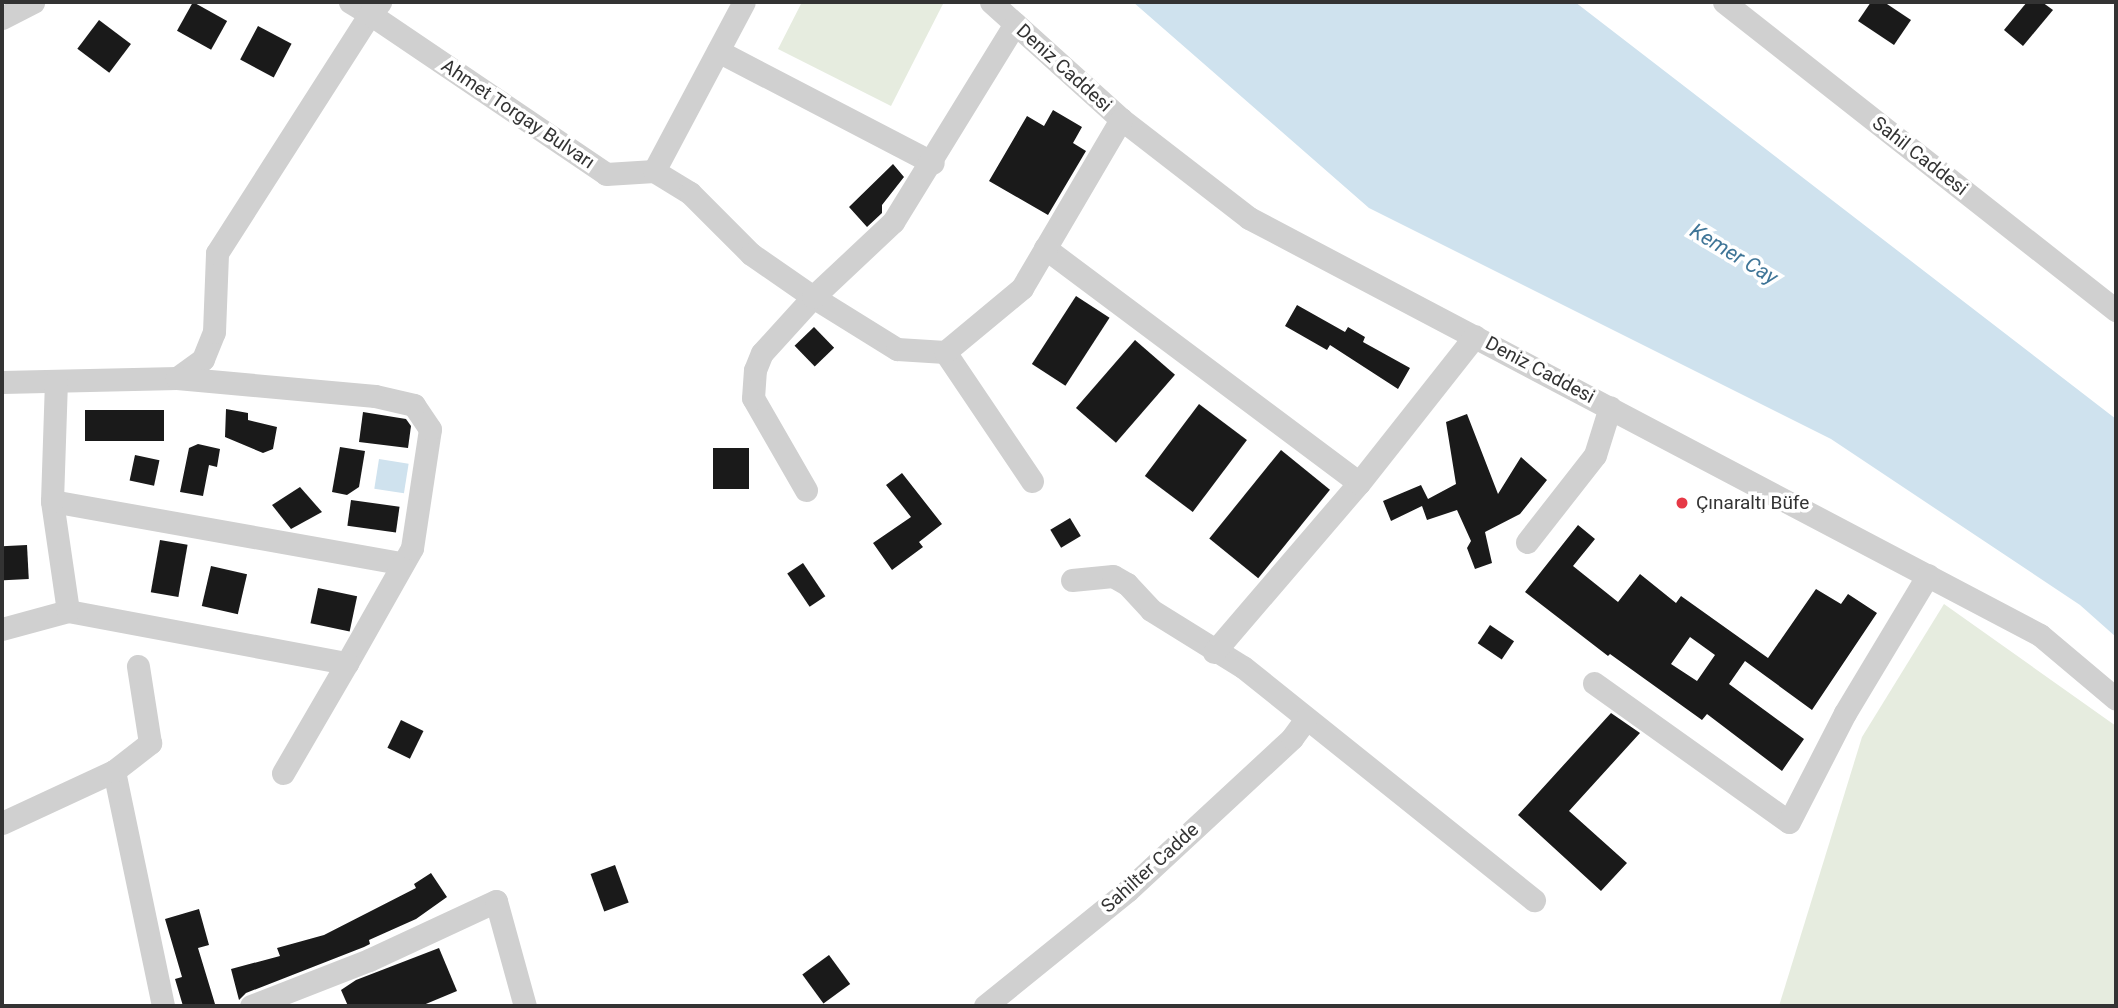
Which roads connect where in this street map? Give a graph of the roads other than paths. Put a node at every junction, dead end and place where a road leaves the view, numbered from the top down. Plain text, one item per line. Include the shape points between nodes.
1 (33, 2) edge
2 (350, 2) edge
3 (991, 2) edge
4 (1724, 2) edge
5 (739, 4) edge
6 (375, 8) edge
7 (2, 18) edge
8 (1016, 24) junction
9 (718, 51) junction
10 (1121, 119) junction
11 (933, 163) junction
12 (654, 171) junction
13 (1045, 248) junction
14 (813, 297) junction
15 (2116, 311) edge
16 (1475, 336) junction
17 (945, 352) junction
18 (177, 377) junction
19 (56, 381) junction
20 (2, 383) edge
21 (1610, 407) junction
22 (1032, 481) dead end
23 (1359, 483) junction
24 (806, 490) dead end
25 (52, 501) junction
26 (1527, 542) dead end
27 (401, 563) junction
28 (1928, 575) junction
29 (1072, 580) dead end
30 (68, 611) junction
31 (2, 629) edge
32 (1214, 652) junction
33 (346, 663) junction
34 (138, 666) dead end
35 (1594, 683) dead end
36 (2116, 699) edge
37 (1305, 720) junction
38 (114, 771) junction
39 (284, 773) dead end
40 (2, 823) edge
41 (1534, 900) dead end
42 (163, 1006) edge
43 (251, 1006) edge
44 (525, 1006) edge
45 (985, 1006) edge

1 - 7 street
2 - 6 street, Ahmet Torgay Bulvarı
3 - 8 street, Deniz Caddesi
4 - 15 street, Sahil Caddesi
5 - 9 street
6 - 12 street, Ahmet Torgay Bulvarı via 606,174
6 - 18 street via 217,253 214,332 203,359
8 - 10 street, Deniz Caddesi
8 - 11 street
9 - 11 street
9 - 12 street
10 - 13 street
10 - 16 street, Deniz Caddesi via 1249,218
11 - 14 street via 893,222
12 - 14 street via 690,193 751,254
13 - 17 street via 1022,288
13 - 23 street
14 - 17 street via 897,349
14 - 24 street via 762,353 755,370 753,398
16 - 21 street, Deniz Caddesi
16 - 23 street
17 - 22 street
18 - 19 street
18 - 27 street via 375,396 414,405 430,429 412,548
19 - 20 street
19 - 25 street
21 - 26 street via 1595,455
21 - 28 street, Deniz Caddesi
23 - 32 street
25 - 27 street
25 - 30 street
27 - 33 street
28 - 35 street via 1845,713 1789,822
28 - 36 street, Deniz Caddesi via 2040,635
29 - 32 street via 1113,576 1151,610
30 - 31 street
30 - 33 street
32 - 37 street via 1243,667
33 - 39 street
34 - 38 street via 150,743
37 - 41 street
37 - 45 street, Sahilter Cadde via 1292,738 1127,891
38 - 40 street
38 - 42 street
43 - 44 street via 369,960 496,901

